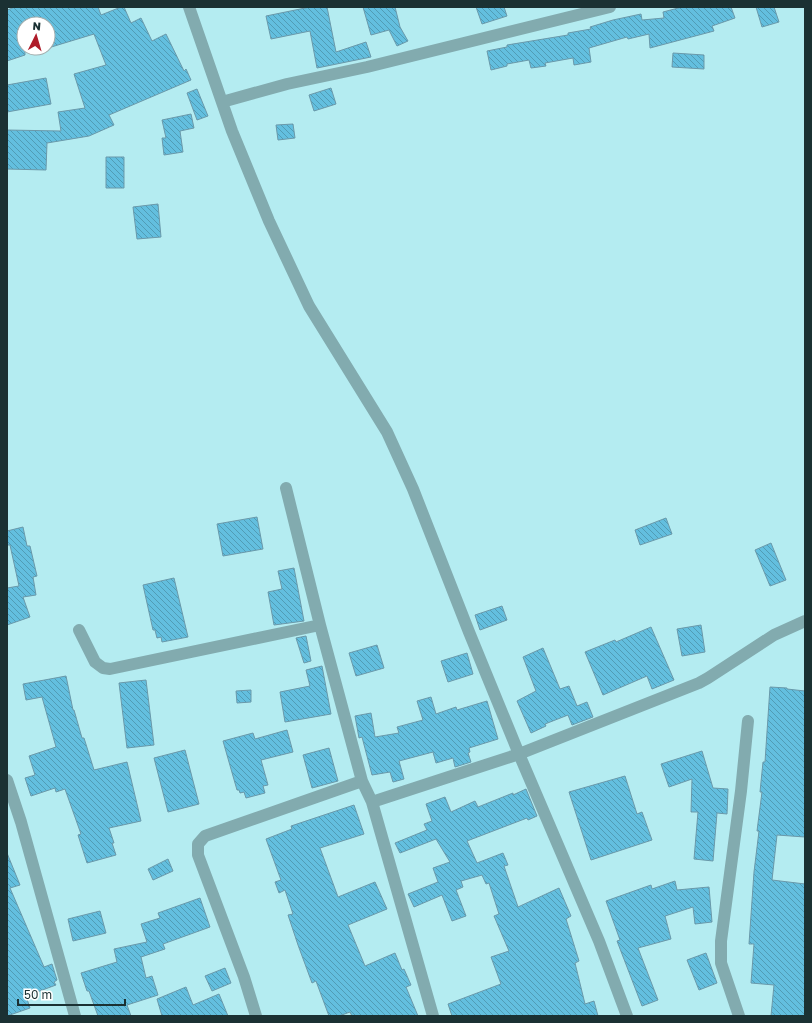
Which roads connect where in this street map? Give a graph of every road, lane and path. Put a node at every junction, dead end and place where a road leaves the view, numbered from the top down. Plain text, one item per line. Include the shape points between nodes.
1 (189, 7) edge
2 (610, 7) edge
3 (222, 102) junction
4 (286, 488) dead end
5 (805, 621) edge
6 (320, 625) junction
7 (79, 630) dead end
8 (748, 721) dead end
9 (519, 754) junction
10 (7, 780) edge
11 (362, 781) junction
12 (372, 802) junction
13 (75, 1016) edge
14 (256, 1016) edge
15 (433, 1016) edge
16 (627, 1016) edge
17 (739, 1016) edge

1 - 3 street
2 - 3 street via 367,67 287,84
3 - 9 street via 269,221 309,306 387,432 413,489
4 - 6 street
5 - 9 street via 774,635 699,683
6 - 7 street via 110,669 103,668 95,662
6 - 11 street
8 - 17 street via 721,941 721,963
9 - 12 street
9 - 16 street via 599,941
10 - 13 street
11 - 12 street
11 - 14 street via 205,836 198,844 198,855
12 - 15 street

